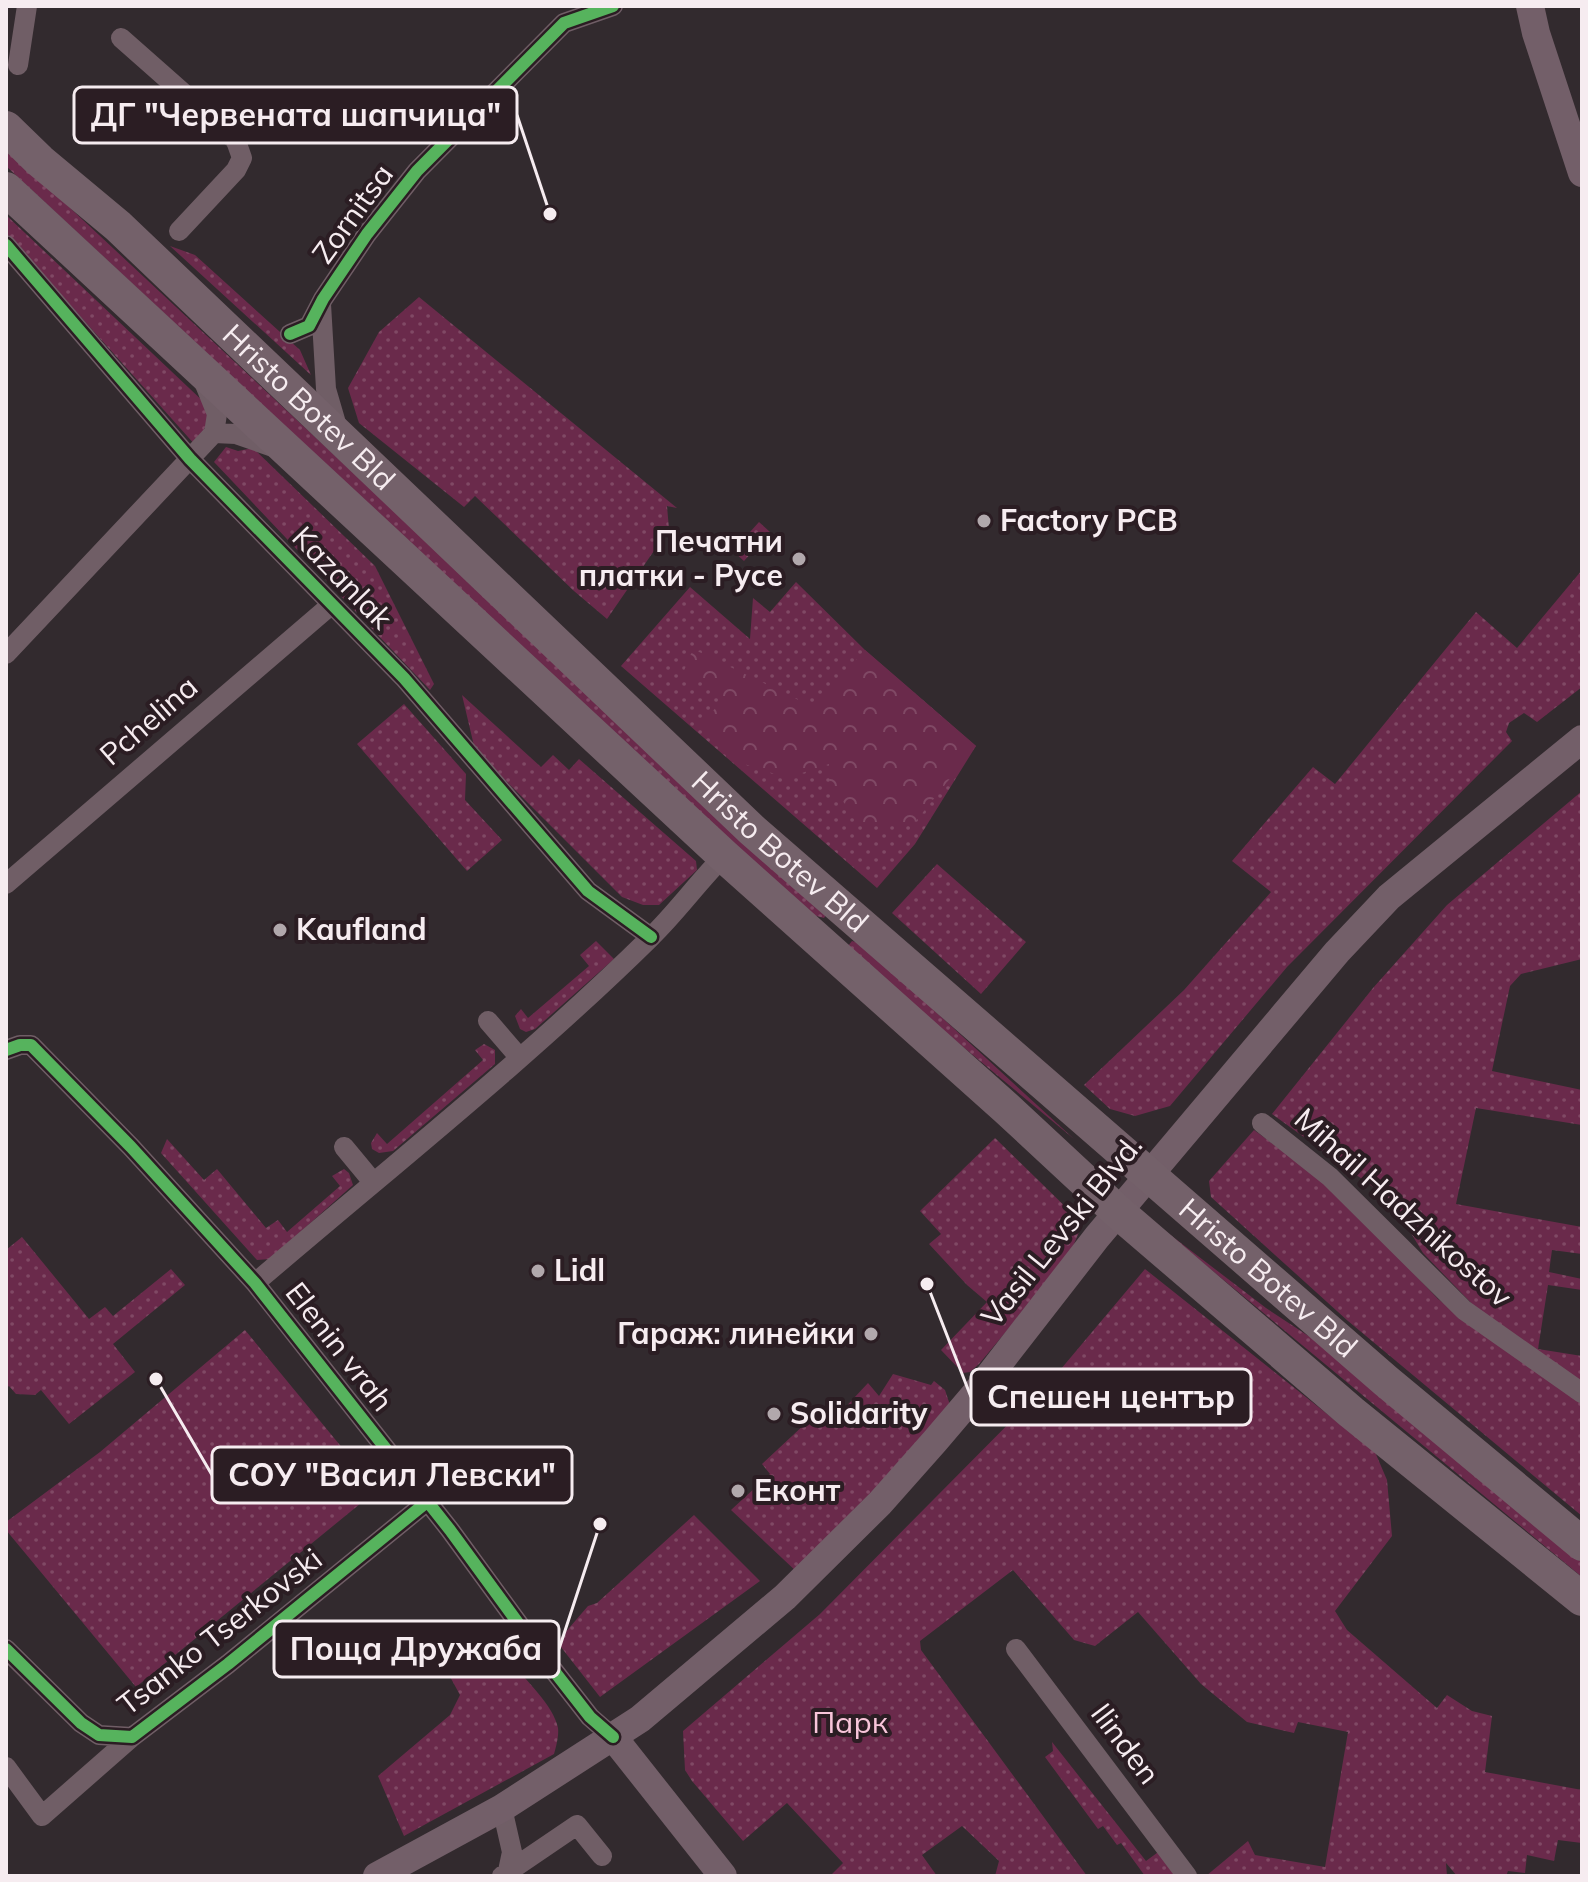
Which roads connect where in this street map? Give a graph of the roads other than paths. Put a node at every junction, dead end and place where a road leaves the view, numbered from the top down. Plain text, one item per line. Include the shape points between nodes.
1 (27, 6) edge
2 (613, 6) edge
3 (1530, 6) edge
4 (121, 38) dead end
5 (18, 65) dead end
6 (198, 106) tunnel mouth
7 (6, 128) edge
8 (236, 141) dead end
9 (1582, 173) edge
10 (6, 189) edge
11 (179, 231) dead end
12 (6, 245) edge
13 (321, 304) junction
14 (290, 334) dead end
15 (198, 367) junction
16 (214, 433) junction
17 (339, 435) junction
18 (290, 453) junction
19 (190, 459) junction
20 (331, 605) junction
21 (6, 654) edge
22 (1582, 739) edge
23 (724, 856) junction
24 (6, 884) edge
25 (843, 909) junction
26 (814, 936) junction
27 (651, 937) junction
28 (488, 1021) dead end
29 (6, 1049) edge
30 (519, 1057) junction
31 (1262, 1123) dead end
32 (344, 1147) dead end
33 (1149, 1175) junction
34 (373, 1182) junction
35 (1118, 1212) junction
36 (255, 1283) junction
37 (1582, 1393) edge
38 (428, 1501) junction
39 (1582, 1544) edge
40 (1582, 1599) edge
41 (6, 1649) edge
42 (1016, 1649) dead end
43 (132, 1737) junction
44 (613, 1737) junction
45 (6, 1767) edge
46 (502, 1808) junction
47 (602, 1856) dead end
48 (505, 1874) edge
49 (377, 1876) edge
50 (723, 1876) edge
51 (1187, 1876) edge

1 - 5 street
2 - 13 street, Zornitsa via 564,23 417,171
3 - 9 main road
4 - 6 street
7 - 17 highway, Hristo Botev Bld
8 - 11 street via 242,158 236,170
10 - 15 highway, Hristo Botev Bld
12 - 19 street, Kazanlak
13 - 14 street, Zornitsa via 309,326
13 - 17 street via 326,389
15 - 16 street via 217,414
15 - 18 highway, Hristo Botev Bld
16 - 18 street via 236,434
16 - 19 street
17 - 25 highway, Hristo Botev Bld via 752,830
18 - 23 highway, Hristo Botev Bld
19 - 20 street, Kazanlak
19 - 21 street
20 - 24 street, Pchelina
20 - 27 street, Kazanlak via 404,678 588,891
22 - 33 main road, Vasil Levski Blvd. via 1389,897
23 - 26 highway, Hristo Botev Bld
23 - 27 street
25 - 26 highway
25 - 33 highway, Hristo Botev Bld
26 - 35 highway, Hristo Botev Bld
27 - 30 street
28 - 30 street
29 - 36 street, Elenin vrah via 31,1045
30 - 34 street
31 - 37 street, Mihail Hadzhikostov via 1330,1177 1464,1310
32 - 34 street
33 - 35 main road, Vasil Levski Blvd.
33 - 39 highway, Hristo Botev Bld
34 - 36 street
35 - 40 highway, Hristo Botev Bld via 1351,1412
35 - 44 main road, Vasil Levski Blvd. via 975,1394 880,1503 785,1597
36 - 38 street, Elenin vrah
38 - 43 street, Tsanko Tserkovski
38 - 44 street, Elenin vrah via 590,1717
41 - 43 street, Tsanko Tserkovski via 81,1723 99,1735
42 - 51 street, Ilinden
43 - 45 street via 42,1816
44 - 46 main road, Vasil Levski Blvd.
44 - 50 main road
46 - 48 street via 512,1852
46 - 49 main road, Vasil Levski Blvd.
47 - 48 street via 577,1825

